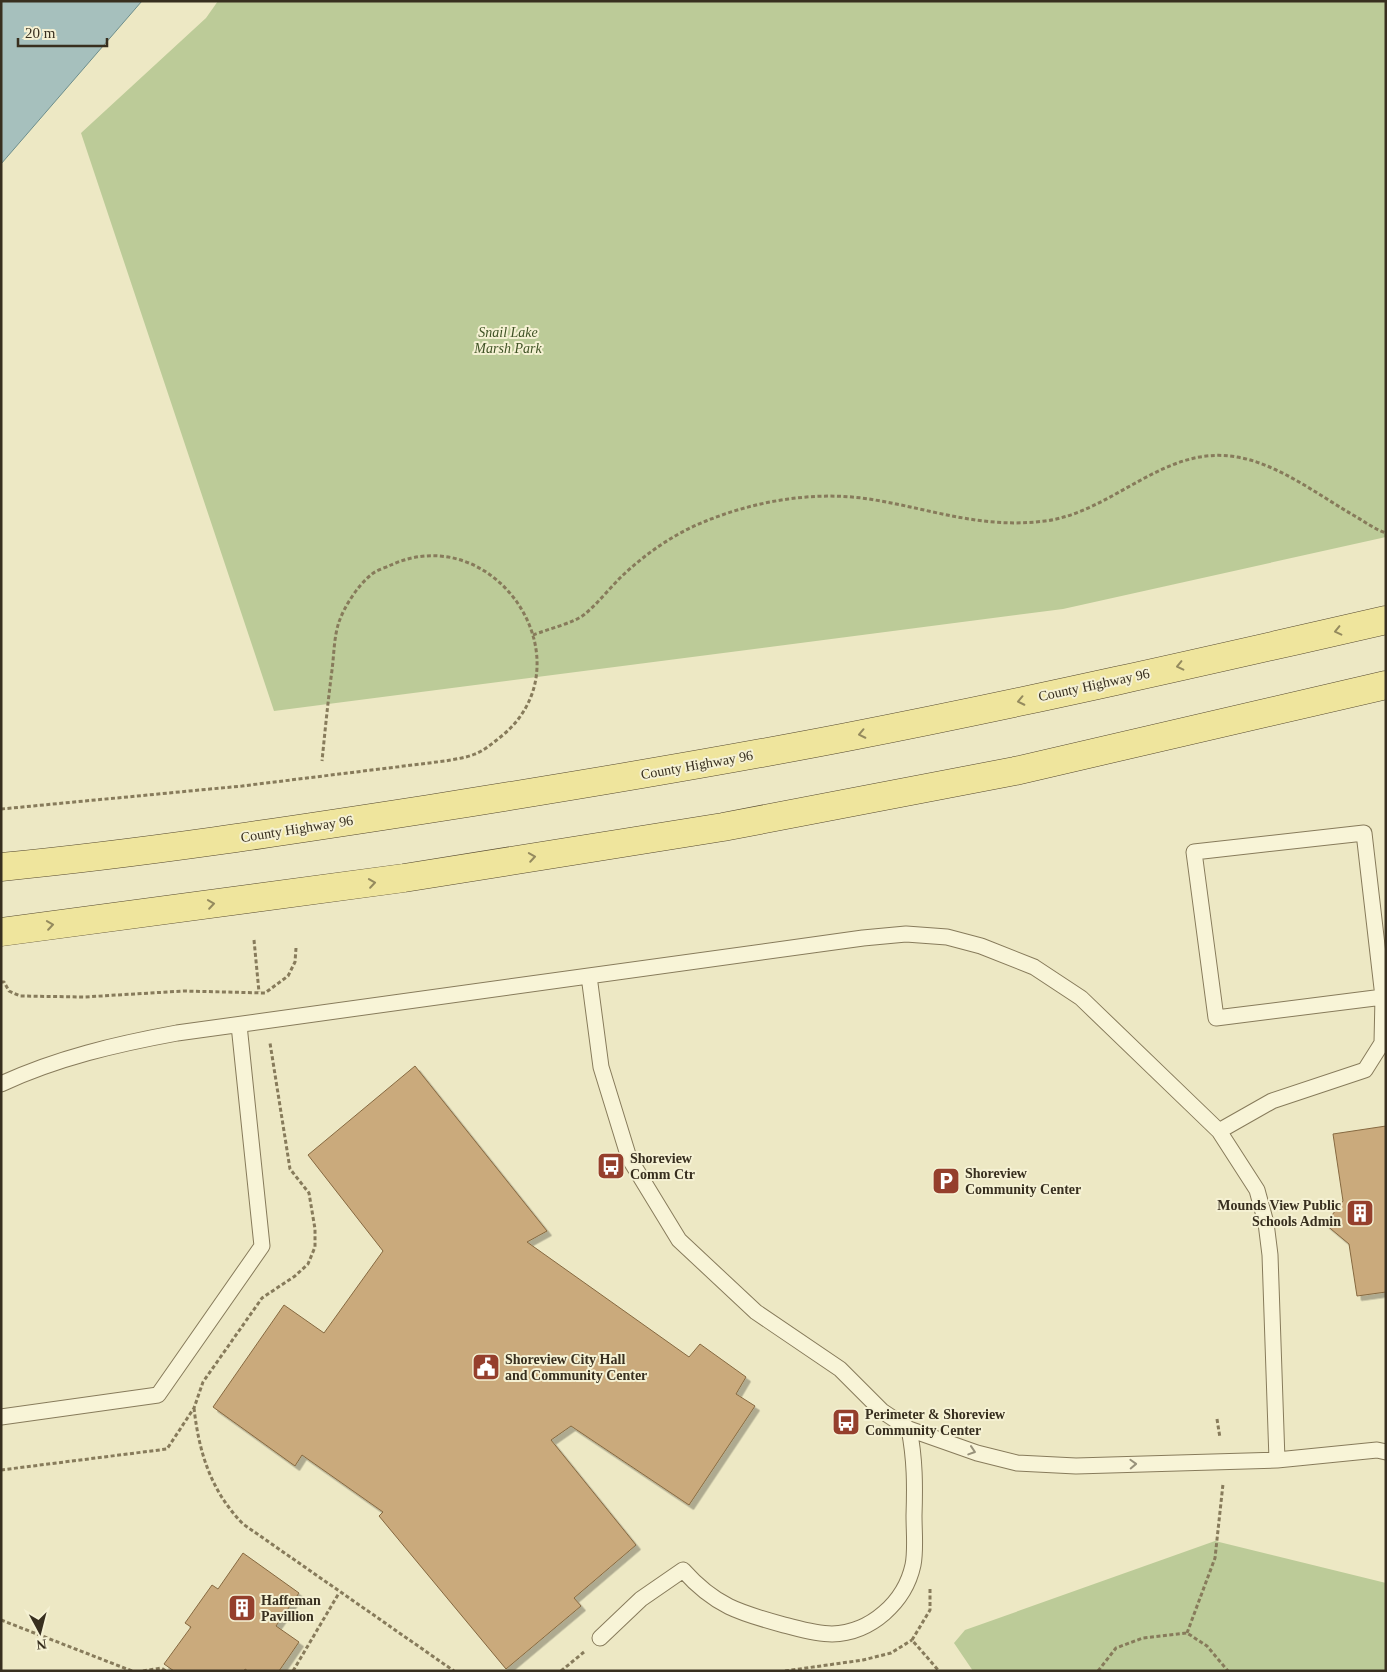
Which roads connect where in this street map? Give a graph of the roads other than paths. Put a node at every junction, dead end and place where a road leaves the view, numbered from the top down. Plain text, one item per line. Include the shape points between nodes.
1 (1386, 620) edge
2 (1386, 685) edge
3 (1, 867) edge
4 (1, 932) edge
5 (589, 976) junction
6 (1383, 997) junction
7 (239, 1025) junction
8 (1, 1084) edge
9 (1218, 1131) junction
10 (1, 1416) edge
11 (910, 1429) junction
12 (1386, 1452) edge
13 (1277, 1460) junction
14 (600, 1638) road end

1 -> 3 main road, County Highway 96 via 849,737 627,777 101,857
4 -> 2 main road via 404,878 723,827 1015,771
5 - 7 lane
5 - 9 lane via 863,938 906,934 947,937 981,946 1034,967 1081,998
5 - 11 lane via 601,1068 629,1158 679,1240 756,1312 840,1369 882,1411
6 - 6 lane via 1364,833 1194,852 1216,1018
6 - 9 lane via 1382,1043 1365,1070 1272,1101
7 - 8 lane via 129,1042 71,1058
7 - 10 lane via 262,1246 158,1395
9 - 13 lane via 1257,1190 1266,1223 1270,1255
11 -> 13 lane via 977,1453 1017,1463 1076,1466
11 - 14 lane via 916,1461 913,1564 907,1585 898,1600 869,1624 834,1634 814,1633 747,1615 700,1590 683,1570 640,1599
12 - 13 lane via 1377,1450

